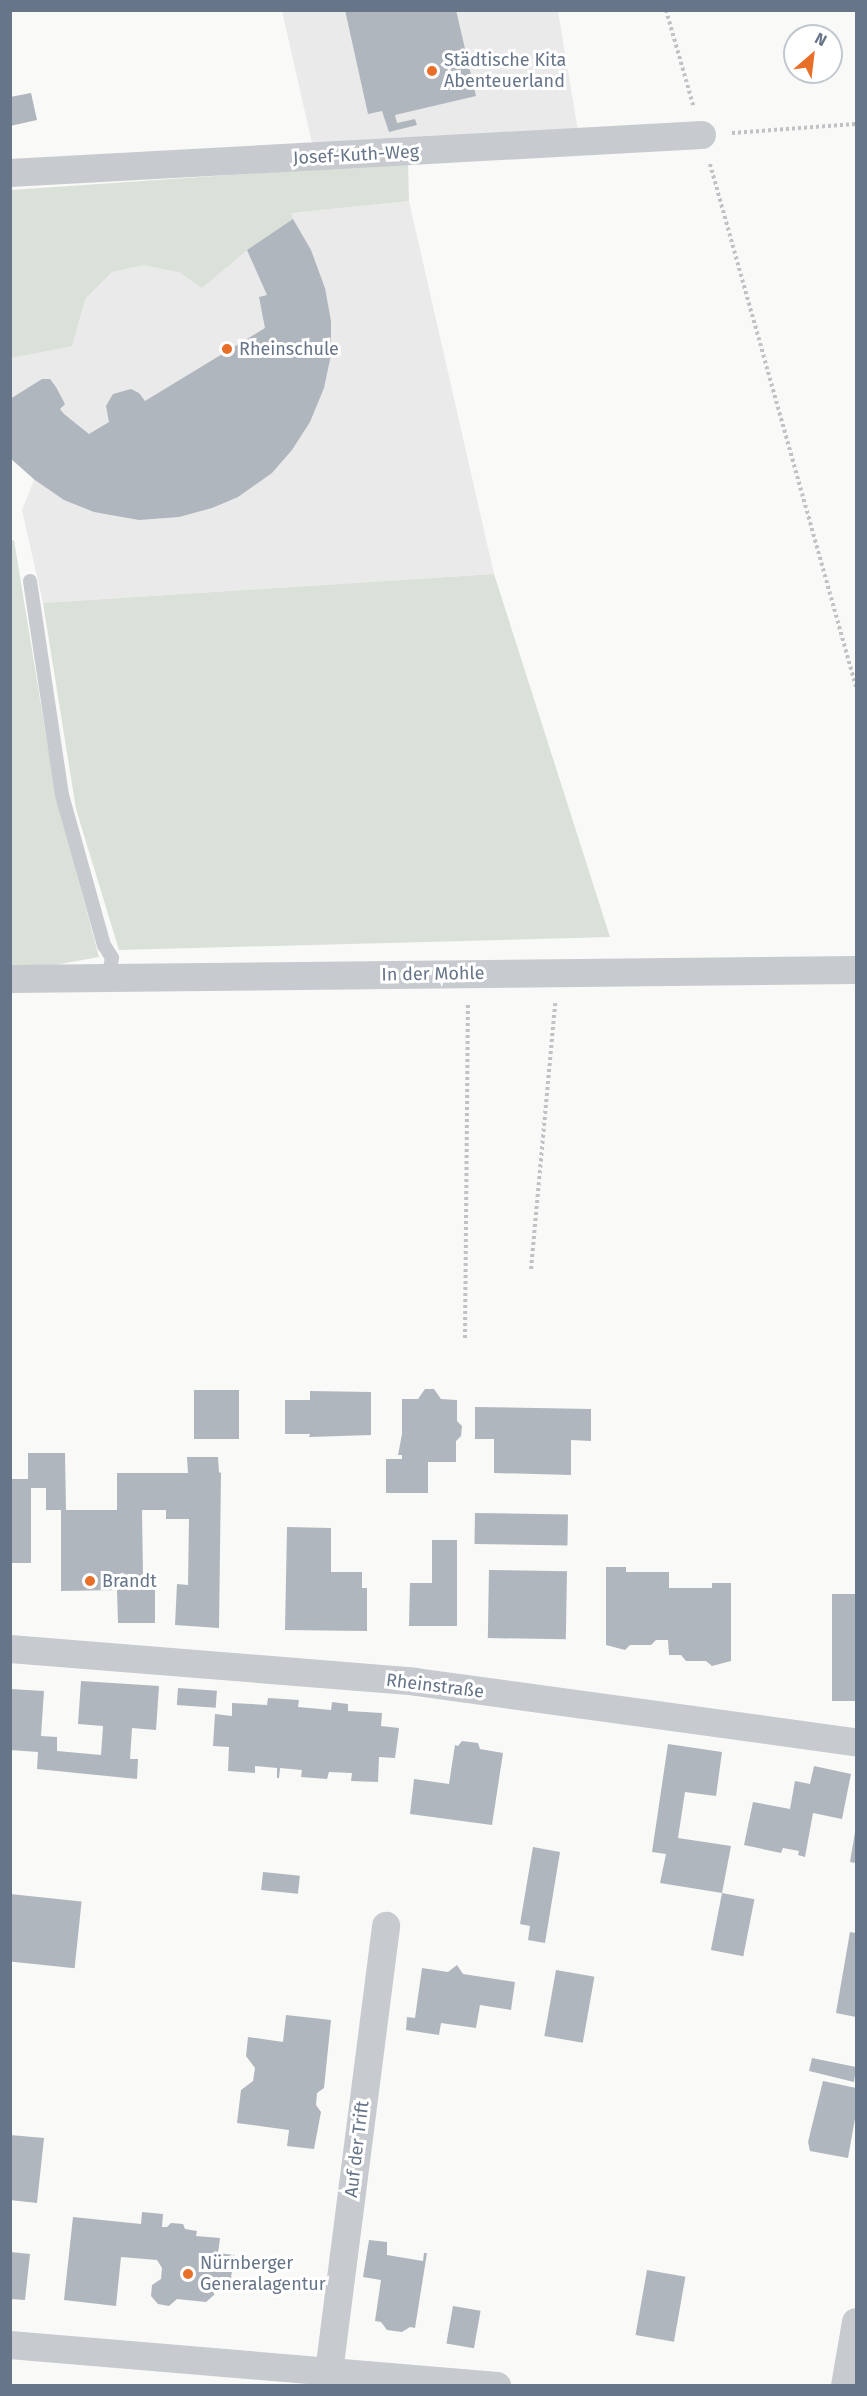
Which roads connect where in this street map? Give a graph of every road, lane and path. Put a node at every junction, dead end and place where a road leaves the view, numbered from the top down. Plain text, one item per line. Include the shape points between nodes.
1 (666, 10) edge
2 (856, 124) edge
3 (702, 135) junction
4 (10, 173) edge
5 (30, 581) dead end
6 (856, 687) edge
7 (856, 970) edge
8 (559, 973) junction
9 (469, 974) junction
10 (108, 978) junction
11 (10, 979) edge
12 (531, 1269) dead end
13 (465, 1338) dead end
14 (10, 1649) edge
15 (856, 1742) edge
16 (386, 1926) dead end
17 (856, 2322) edge
18 (10, 2345) edge
19 (329, 2372) junction
20 (497, 2385) edge
21 (845, 2385) edge

1 - 3 path
2 - 3 path
3 - 4 street, Josef-Kuth-Weg
3 - 6 path
5 - 10 lane via 62,795 104,945 112,958
7 - 8 street, In der Mohle
8 - 9 street, In der Mohle
8 - 12 path
9 - 10 street, In der Mohle
9 - 13 path
10 - 11 street, In der Mohle
14 - 15 street, Rheinstraße via 416,1682
16 - 19 street, Auf der Trift
17 - 21 street
18 - 19 street
19 - 20 street

